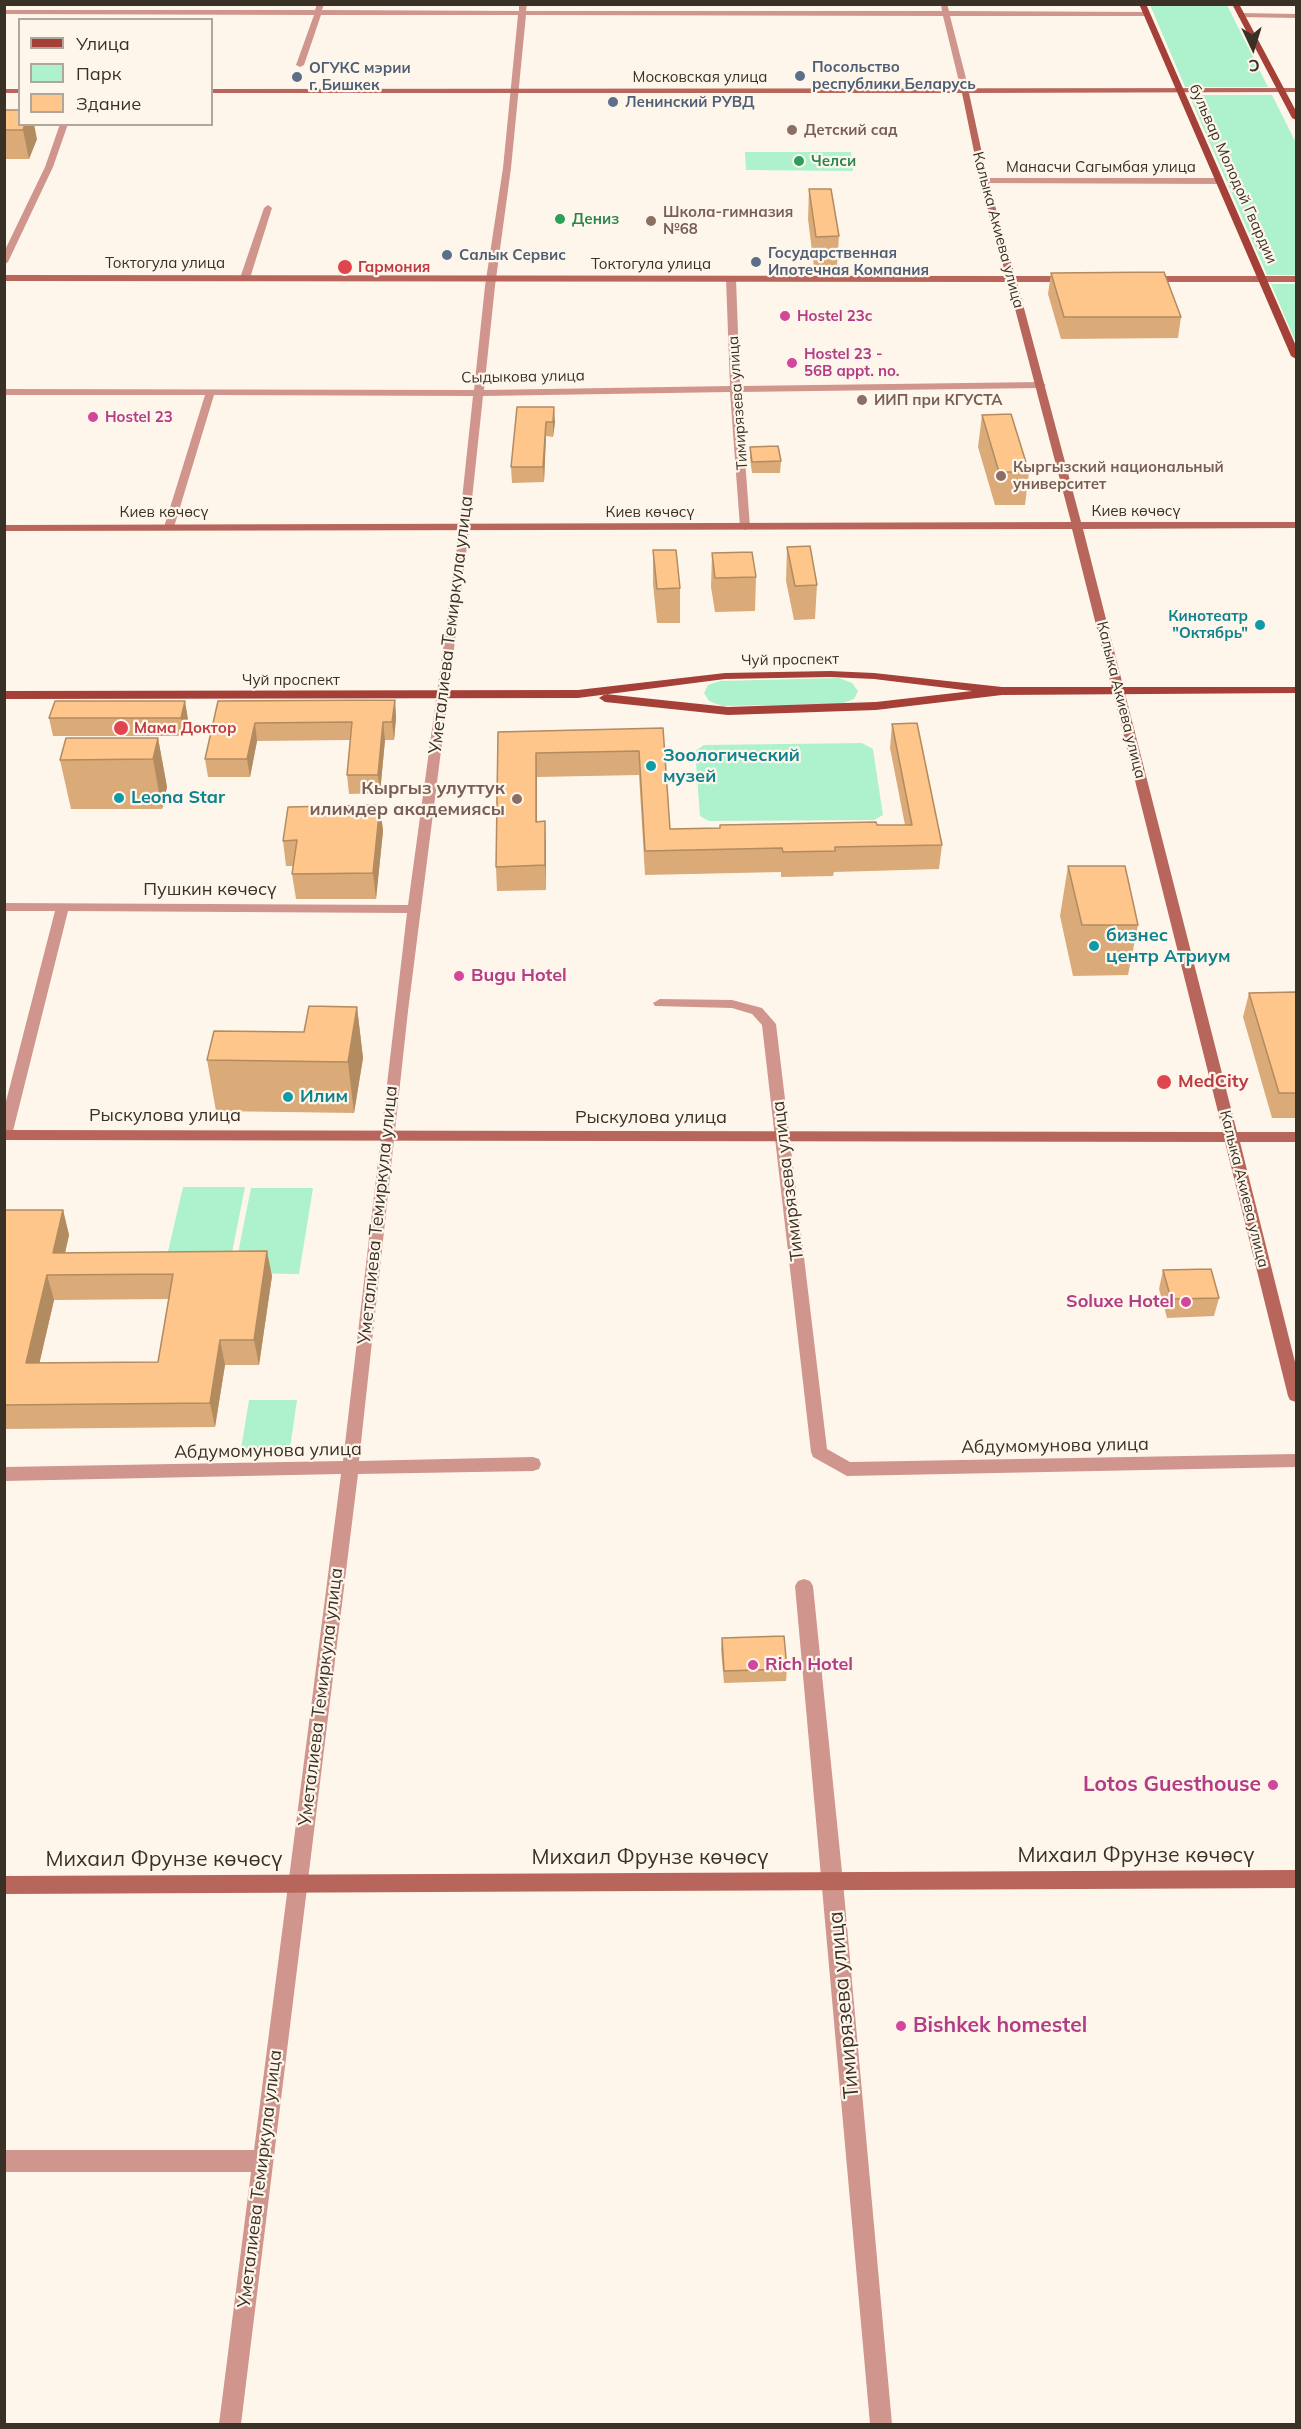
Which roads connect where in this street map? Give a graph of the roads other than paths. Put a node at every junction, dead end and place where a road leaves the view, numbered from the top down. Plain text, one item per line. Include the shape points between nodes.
1 (321, 4) edge
2 (944, 4) edge
3 (1142, 4) edge
4 (1235, 4) edge
5 (523, 9) edge
6 (4, 12) edge
7 (117, 12) edge
8 (318, 13) junction
9 (947, 14) junction
10 (1146, 14) junction
11 (1240, 15) junction
12 (1296, 15) edge
13 (300, 65) dead end
14 (965, 90) junction
15 (1179, 90) junction
16 (1280, 90) junction
17 (1296, 90) edge
18 (213, 91) edge
19 (516, 91) junction
20 (1296, 118) edge
21 (63, 126) edge
22 (984, 181) junction
23 (1219, 181) junction
24 (268, 208) dead end
25 (4, 262) edge
26 (4, 278) edge
27 (245, 278) junction
28 (491, 279) junction
29 (732, 279) junction
30 (1010, 279) junction
31 (1075, 279) edge
32 (1133, 279) edge
33 (1264, 279) junction
34 (1296, 279) edge
35 (1296, 356) edge
36 (1041, 385) junction
37 (735, 388) junction
38 (4, 392) edge
39 (477, 393) junction
40 (210, 394) junction
41 (1296, 525) edge
42 (1077, 526) junction
43 (170, 527) junction
44 (745, 527) junction
45 (4, 528) edge
46 (462, 528) junction
47 (1296, 690) edge
48 (1120, 691) junction
49 (1002, 692) junction
50 (442, 694) junction
51 (578, 694) junction
52 (4, 695) edge
53 (4, 907) edge
54 (63, 907) junction
55 (416, 909) junction
56 (660, 1003) dead end
57 (5, 1135) edge
58 (388, 1136) junction
59 (1231, 1137) junction
60 (1296, 1137) edge
61 (783, 1138) junction
62 (1296, 1396) edge
63 (819, 1452) joint
64 (1296, 1461) edge
65 (533, 1464) dead end
66 (350, 1469) junction
67 (4, 1474) edge
68 (804, 1586) dead end
69 (1296, 1879) edge
70 (833, 1882) junction
71 (297, 1883) junction
72 (4, 1885) edge
73 (4, 2161) edge
74 (262, 2161) junction
75 (230, 2424) edge
76 (881, 2424) edge

1 - 8 street
2 - 9 street, Калыка Акиева улица
3 - 10 main road, бульвар Молодой Гвардии
4 - 11 main road
5 - 8 street
5 - 9 street
5 - 19 street, Уметалиева Темиркула улица
6 - 7 street
7 - 8 street
8 - 13 street
9 - 10 street
9 - 14 street, Калыка Акиева улица
10 - 15 main road, бульвар Молодой Гвардии
11 - 12 street
11 - 16 main road
14 - 15 main road, Московская улица
14 - 19 main road, Московская улица
14 - 22 main road, Калыка Акиева улица
15 - 16 main road, Московская улица
15 - 23 main road, бульвар Молодой Гвардии
16 - 17 main road, Московская улица
16 - 20 main road
18 - 19 main road, Московская улица
19 - 28 street, Уметалиева Темиркула улица
21 - 25 street via 49,167
22 - 23 street, Манасчи Сагымбая улица
22 - 30 main road, Калыка Акиева улица
23 - 33 main road, бульвар Молодой Гвардии
24 - 27 street
26 - 27 main road, Токтогула улица
27 - 28 main road, Токтогула улица
28 - 29 main road, Токтогула улица
28 - 39 street, Уметалиева Темиркула улица
29 - 30 main road, Токтогула улица
29 - 37 street, Тимирязева улица
30 - 31 main road, Токтогула улица
30 - 36 main road, Калыка Акиева улица
32 - 33 main road
33 - 34 main road
33 - 35 main road, бульвар Молодой Гвардии
36 - 37 street, Сыдыкова улица
36 - 42 main road, Калыка Акиева улица
37 - 39 street, Сыдыкова улица
37 - 44 street, Тимирязева улица
38 - 40 street, Сыдыкова улица
39 - 40 street, Сыдыкова улица
39 - 46 street, Уметалиева Темиркула улица
40 - 43 street
41 - 42 main road, Киев көчөсү
42 - 44 main road, Киев көчөсү
42 - 48 main road, Калыка Акиева улица
43 - 45 main road, Киев көчөсү
43 - 46 main road, Киев көчөсү
44 - 46 main road, Киев көчөсү
46 - 50 street, Уметалиева Темиркула улица
47 - 48 main road, Чуй проспект
48 - 49 main road, Чуй проспект
48 - 59 main road, Калыка Акиева улица
49 - 51 main road, Чуй проспект via 875,706 728,711
49 - 51 main road, Чуй проспект via 830,674 725,676
50 - 51 main road, Чуй проспект
50 - 52 main road, Чуй проспект
50 - 55 street, Уметалиева Темиркула улица
53 - 54 street, Пушкин көчөсү
54 - 55 street, Пушкин көчөсү
54 - 57 street
55 - 58 street, Уметалиева Темиркула улица via 400,1011
56 - 61 street, Тимирязева улица via 732,1004 757,1011 769,1024
57 - 58 main road, Рыскулова улица
58 - 61 main road, Рыскулова улица
58 - 66 street, Уметалиева Темиркула улица
59 - 60 main road, Рыскулова улица
59 - 61 main road, Рыскулова улица
59 - 62 main road, Калыка Акиева улица
61 - 63 street, Тимирязева улица
63 - 64 street, Абдумомунова улица via 847,1469
65 - 66 street, Абдумомунова улица
66 - 67 street, Абдумомунова улица
66 - 71 street, Уметалиева Темиркула улица
68 - 70 street, Тимирязева улица
69 - 70 main road, Михаил Фрунзе көчөсү
70 - 71 main road, Михаил Фрунзе көчөсү
70 - 76 street, Тимирязева улица
71 - 72 main road, Михаил Фрунзе көчөсү
71 - 74 street, Уметалиева Темиркула улица
73 - 74 street
74 - 75 street, Уметалиева Темиркула улица

